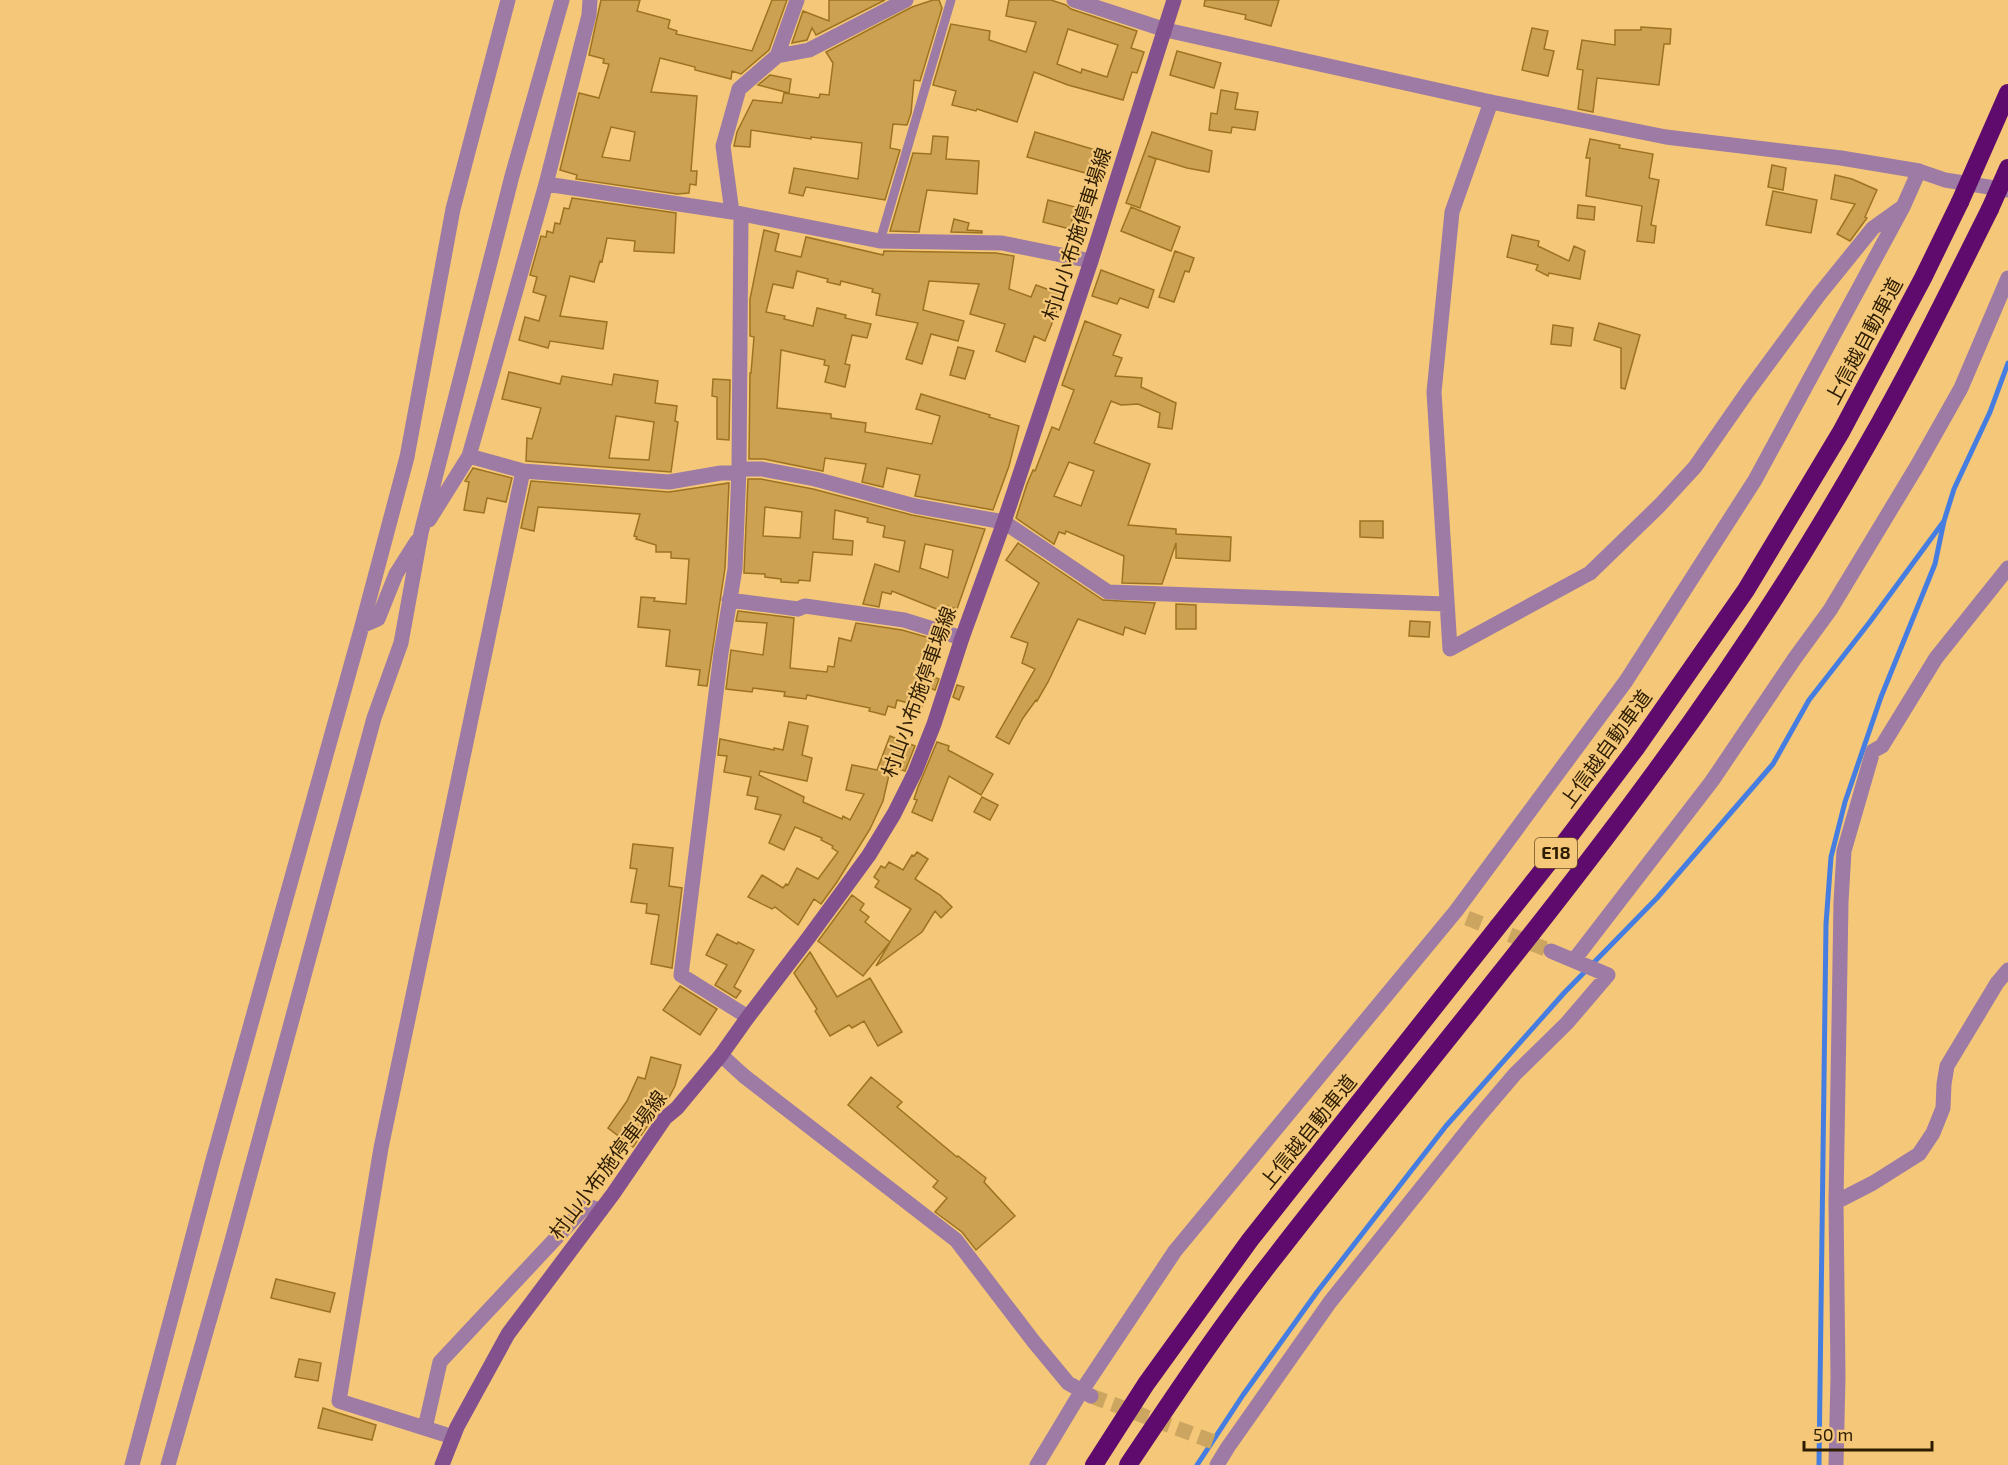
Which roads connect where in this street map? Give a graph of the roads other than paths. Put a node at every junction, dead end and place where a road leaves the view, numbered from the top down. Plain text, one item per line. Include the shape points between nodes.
1 (508, 0) edge
2 (561, 0) edge
3 (590, 0) edge
4 (797, 0) edge
5 (906, 0) edge
6 (951, 0) edge
7 (1074, 0) edge
8 (1174, 0) edge
9 (1166, 30) junction
10 (777, 56) junction
11 (2008, 93) edge
12 (1491, 102) junction
13 (2008, 168) edge
14 (1919, 171) junction
15 (546, 184) junction
16 (2008, 190) edge
17 (1903, 207) junction
18 (736, 213) junction
19 (880, 241) junction
20 (1091, 261) junction
21 (2008, 278) edge
22 (469, 456) junction
23 (523, 471) junction
24 (739, 471) junction
25 (1004, 522) junction
26 (421, 533) junction
27 (2008, 568) edge
28 (729, 600) junction
29 (1446, 603) junction
30 (362, 626) junction
31 (962, 638) junction
32 (1551, 951) tunnel mouth
33 (1574, 960) junction
34 (2008, 970) edge
35 (748, 1017) junction
36 (721, 1055) junction
37 (1836, 1202) junction
38 (601, 1210) junction
39 (1086, 1394) junction
40 (424, 1428) junction
41 (453, 1437) junction
42 (132, 1465) edge
43 (168, 1465) edge
44 (442, 1465) edge
45 (1037, 1465) edge
46 (1094, 1465) edge
47 (1128, 1465) edge
48 (1217, 1465) edge
49 (1836, 1465) edge

1 - 30 street via 453,209 406,457
2 - 26 street
3 - 15 street
4 - 10 street
5 - 10 street via 809,50
6 - 19 lane
7 - 9 street
8 - 9 main road, 村山小布施停車場線
9 - 12 street
9 - 20 main road, 村山小布施停車場線
10 - 18 street via 740,89 723,146
11 - 46 highway, 上信越自動車道 / E18, bridge via 1923,278 1842,432 1714,636 1565,842 1250,1240 1146,1384
12 - 14 street via 1666,137
12 - 29 street via 1452,212 1434,392
13 - 47 highway, E18, bridge via 1867,447 1722,676 1589,860 1273,1259
14 - 16 street via 1945,180
14 - 17 street
15 - 18 street
15 - 22 street
17 - 29 street via 1874,228 1818,296 1695,467 1590,573 1450,649
17 - 39 street via 1755,480 1626,681 1462,914 1175,1251
18 - 19 street
18 - 24 street
19 - 20 street via 1002,243
20 - 25 main road, 村山小布施停車場線
21 - 33 street via 1961,388 1830,610 1712,781
22 - 23 street
22 - 26 street
23 - 24 street via 669,482
23 - 40 street via 381,1148 339,1401
24 - 25 street via 762,469 815,479 915,506
24 - 28 street via 735,569
25 - 29 street via 1108,592
25 - 31 main road, 村山小布施停車場線
26 - 30 street via 396,574 378,619
26 - 43 street via 401,643 374,718
27 - 37 street via 1936,658 1882,746 1873,751 1844,850
28 - 31 street via 904,620
28 - 35 street via 681,975
30 - 42 street
31 - 35 main road, 村山小布施停車場線 via 934,724 894,814 869,855
32 - 33 street
33 - 48 street via 1608,975 1474,1120 1223,1445
34 - 37 street via 1947,1066 1943,1108 1919,1154
35 - 36 main road, 村山小布施停車場線
36 - 38 main road, 村山小布施停車場線 via 665,1118
36 - 39 street via 956,1240 1068,1383
37 - 49 street
38 - 40 street via 586,1206 440,1362
38 - 41 main road, 村山小布施停車場線 via 508,1334
39 - 45 street
40 - 41 street
41 - 44 main road, 村山小布施停車場線

